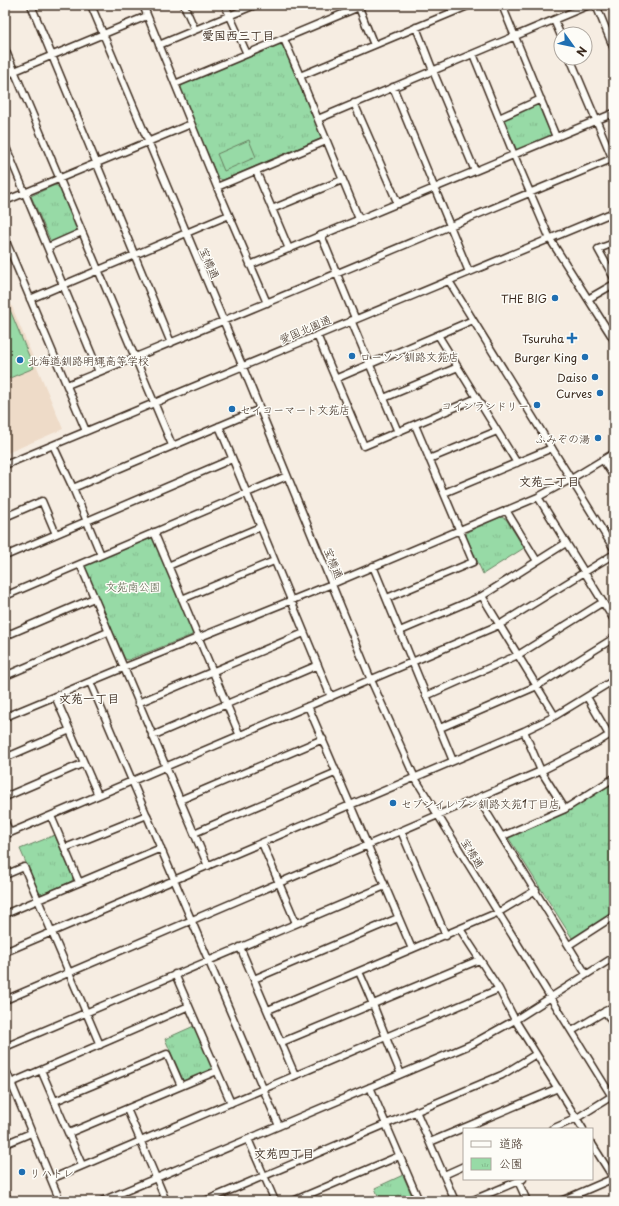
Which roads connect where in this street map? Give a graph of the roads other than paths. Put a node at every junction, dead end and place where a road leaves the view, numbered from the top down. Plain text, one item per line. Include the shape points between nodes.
1 (31, 5) edge
2 (91, 5) edge
3 (143, 5) edge
4 (184, 5) edge
5 (225, 5) edge
6 (255, 5) edge
7 (470, 5) edge
8 (502, 5) edge
9 (589, 5) edge
10 (596, 5) edge
11 (359, 6) edge
12 (147, 16) junction
13 (230, 16) junction
14 (554, 20) junction
15 (557, 26) edge
16 (416, 27) junction
17 (195, 30) junction
18 (611, 33) edge
19 (103, 34) junction
20 (514, 37) junction
21 (284, 39) junction
22 (159, 45) junction
23 (374, 45) junction
24 (5, 49) edge
25 (614, 49) edge
26 (247, 54) junction
27 (473, 54) junction
28 (52, 55) junction
29 (573, 66) edge
30 (15, 71) junction
31 (432, 71) junction
32 (5, 75) edge
33 (300, 76) junction
34 (175, 84) junction
35 (393, 87) junction
36 (541, 99) junction
37 (354, 104) junction
38 (614, 113) edge
39 (499, 118) junction
40 (318, 119) junction
41 (597, 120) junction
42 (192, 124) junction
43 (556, 138) junction
44 (326, 141) junction
45 (148, 142) junction
46 (5, 145) edge
47 (514, 156) junction
48 (614, 160) edge
49 (97, 163) junction
50 (256, 171) junction
51 (475, 171) junction
52 (60, 178) junction
53 (342, 180) junction
54 (217, 187) junction
55 (434, 188) junction
56 (530, 192) junction
57 (25, 193) junction
58 (5, 201) edge
59 (398, 204) junction
60 (272, 209) junction
61 (614, 212) edge
62 (229, 215) junction
63 (359, 219) junction
64 (450, 226) junction
65 (82, 232) junction
66 (187, 233) junction
67 (321, 235) junction
68 (5, 239) edge
69 (550, 239) junction
70 (614, 243) edge
71 (48, 247) junction
72 (289, 249) junction
73 (135, 255) junction
74 (250, 265) junction
75 (99, 271) junction
76 (469, 272) junction
77 (338, 274) junction
78 (614, 278) edge
79 (449, 281) junction
80 (614, 284) edge
81 (63, 285) junction
82 (30, 299) junction
83 (588, 299) junction
84 (267, 303) junction
85 (353, 319) junction
86 (473, 320) junction
87 (224, 321) junction
88 (317, 335) junction
89 (438, 335) junction
90 (614, 340) edge
91 (171, 343) junction
92 (134, 357) junction
93 (369, 364) junction
94 (242, 365) junction
95 (458, 367) junction
96 (99, 372) junction
97 (335, 379) junction
98 (67, 385) junction
99 (384, 398) junction
100 (477, 398) junction
101 (154, 403) junction
102 (260, 409) junction
103 (415, 425) junction
104 (219, 426) junction
105 (497, 430) junction
106 (86, 431) junction
107 (398, 432) junction
108 (53, 445) junction
109 (172, 445) junction
110 (552, 448) junction
111 (614, 453) edge
112 (232, 459) junction
113 (429, 459) junction
114 (603, 460) junction
115 (517, 462) junction
116 (5, 465) edge
117 (287, 476) junction
118 (614, 477) edge
119 (571, 479) junction
120 (73, 488) junction
121 (444, 493) junction
122 (246, 494) junction
123 (538, 497) junction
124 (506, 510) junction
125 (5, 517) edge
126 (86, 522) junction
127 (260, 527) junction
128 (460, 529) junction
129 (154, 532) junction
130 (56, 534) junction
131 (566, 543) junction
132 (614, 549) edge
133 (614, 554) edge
134 (101, 555) junction
135 (5, 556) edge
136 (274, 561) junction
137 (537, 561) junction
138 (80, 564) junction
139 (168, 566) junction
140 (373, 566) junction
141 (584, 573) junction
142 (332, 584) junction
143 (5, 596) edge
144 (482, 596) junction
145 (94, 598) junction
146 (386, 598) junction
147 (182, 599) junction
148 (290, 600) junction
149 (603, 602) junction
150 (614, 620) edge
151 (499, 625) junction
152 (400, 631) junction
153 (108, 632) junction
154 (304, 633) junction
155 (5, 636) edge
156 (198, 638) junction
157 (614, 638) edge
158 (518, 655) junction
159 (413, 662) junction
160 (318, 665) junction
161 (123, 668) junction
162 (213, 671) junction
163 (5, 676) edge
164 (371, 680) junction
165 (614, 680) edge
166 (90, 682) junction
167 (537, 686) junction
168 (55, 696) junction
169 (426, 696) junction
170 (331, 697) junction
171 (587, 697) junction
172 (138, 703) junction
173 (226, 703) junction
174 (308, 706) junction
175 (555, 716) junction
176 (5, 717) edge
177 (440, 728) junction
178 (70, 730) junction
179 (524, 731) junction
180 (612, 733) edge
181 (152, 736) junction
182 (240, 736) junction
183 (323, 739) junction
184 (5, 758) edge
185 (453, 761) junction
186 (84, 763) junction
187 (166, 768) junction
188 (541, 771) junction
189 (336, 772) junction
190 (415, 778) junction
191 (614, 778) edge
192 (132, 781) junction
193 (98, 796) junction
194 (5, 797) edge
195 (478, 798) junction
196 (180, 800) junction
197 (350, 805) junction
198 (565, 809) junction
199 (147, 815) junction
200 (438, 815) junction
201 (51, 816) junction
202 (5, 822) edge
203 (401, 831) junction
204 (194, 833) junction
205 (7, 834) edge
206 (503, 836) junction
207 (262, 843) junction
208 (367, 845) junction
209 (65, 848) junction
210 (161, 848) junction
211 (208, 866) junction
212 (5, 875) edge
213 (175, 880) junction
214 (79, 882) junction
215 (279, 883) junction
216 (385, 886) junction
217 (536, 890) junction
218 (38, 900) junction
219 (499, 912) junction
220 (5, 914) edge
221 (614, 916) edge
222 (398, 918) junction
223 (191, 920) junction
224 (296, 923) junction
225 (460, 930) junction
226 (52, 932) junction
227 (446, 936) junction
228 (569, 945) junction
229 (240, 947) junction
230 (412, 949) junction
231 (5, 952) edge
232 (614, 957) edge
233 (209, 960) junction
234 (479, 960) junction
235 (69, 972) junction
236 (359, 972) junction
237 (175, 974) junction
238 (586, 974) junction
239 (254, 979) junction
240 (499, 990) junction
241 (550, 998) junction
242 (5, 1000) edge
243 (374, 1004) junction
244 (189, 1006) junction
245 (614, 1006) edge
246 (268, 1010) junction
247 (605, 1011) junction
248 (86, 1012) junction
249 (515, 1020) junction
250 (614, 1025) edge
251 (572, 1031) junction
252 (385, 1037) junction
253 (282, 1042) junction
254 (100, 1045) junction
255 (5, 1047) edge
256 (536, 1054) junction
257 (5, 1068) edge
258 (41, 1070) junction
259 (217, 1071) junction
260 (401, 1074) junction
261 (295, 1075) junction
262 (11, 1083) junction
263 (181, 1086) junction
264 (370, 1087) junction
265 (558, 1088) junction
266 (264, 1089) junction
267 (613, 1098) edge
268 (55, 1101) junction
269 (231, 1103) junction
270 (127, 1109) junction
271 (416, 1111) junction
272 (577, 1118) junction
273 (386, 1124) junction
274 (279, 1126) junction
275 (463, 1128) edge
276 (463, 1128) edge
277 (554, 1128) edge
278 (582, 1128) edge
279 (31, 1133) junction
280 (68, 1133) junction
281 (248, 1139) junction
282 (141, 1141) junction
283 (430, 1142) junction
284 (5, 1144) edge
285 (593, 1147) edge
286 (399, 1156) junction
287 (82, 1165) junction
288 (463, 1166) edge
289 (444, 1175) junction
290 (264, 1176) junction
291 (156, 1178) junction
292 (614, 1178) edge
293 (51, 1179) junction
294 (520, 1180) edge
295 (5, 1193) edge
296 (487, 1194) junction
297 (309, 1198) edge
298 (8, 1201) edge
299 (60, 1201) edge
300 (102, 1201) edge
301 (166, 1201) edge
302 (205, 1201) edge
303 (275, 1201) edge
304 (293, 1201) edge
305 (419, 1201) edge
306 (455, 1201) edge
307 (471, 1201) edge
308 (490, 1201) edge
309 (527, 1201) edge
310 (560, 1201) edge

1 - 28 street
2 - 19 street, 宝橋通
3 - 12 street
4 - 17 street
5 - 13 street
6 - 13 street
7 - 16 street
8 - 20 street
9 - 14 street
10 - 18 street
11 - 21 street
11 - 23 street
12 - 19 street
12 - 22 street
13 - 17 street
13 - 26 street
14 - 15 street
14 - 20 street
16 - 23 street
16 - 31 street
17 - 22 street
18 - 25 street
19 - 28 street
19 - 45 street, 宝橋通
20 - 27 street
20 - 36 street
21 - 26 street
21 - 33 street
22 - 34 street
23 - 33 street
24 - 30 street
26 - 34 street
27 - 31 street
27 - 39 street
28 - 30 street
28 - 49 street
29 - 41 street
30 - 32 street
30 - 52 street
31 - 35 street
31 - 51 street
33 - 40 street
34 - 42 street
35 - 37 street
35 - 55 street
36 - 39 street
36 - 43 street
37 - 40 street
37 - 59 street
38 - 41 street
39 - 47 street
40 - 44 street
41 - 43 street
41 - 48 street
42 - 45 street
42 - 54 street
43 - 47 street
44 - 50 street
44 - 53 street
45 - 49 street
45 - 66 street, 宝橋通
46 - 57 street
47 - 51 street
47 - 56 street
48 - 56 street
49 - 52 street
49 - 73 street
50 - 54 street
50 - 60 street
51 - 55 street
52 - 57 street
52 - 65 street
53 - 60 street
53 - 63 street
54 - 62 street
55 - 59 street
55 - 64 street
56 - 64 street
56 - 69 street
57 - 58 street
57 - 71 street
59 - 63 street
60 - 72 street
61 - 69 street, 愛国北園通
62 - 66 street
62 - 74 street
63 - 67 street
64 - 76 street
64 - 77 street
65 - 71 street
65 - 75 street
66 - 73 street
66 - 87 street, 宝橋通
67 - 72 street
67 - 77 street
68 - 82 street
69 - 76 street, 愛国北園通
69 - 83 street
70 - 78 street via 598,249
71 - 81 street
72 - 74 street
73 - 75 street
73 - 91 street
74 - 84 street
75 - 81 street
75 - 92 street
76 - 79 street, 愛国北園通
77 - 84 street
77 - 85 street
79 - 85 street, 愛国北園通
79 - 86 street
80 - 83 street
81 - 82 street
81 - 96 street
82 - 98 street
83 - 90 street
84 - 87 street
85 - 88 street, 愛国北園通
85 - 93 street
86 - 89 street
86 - 110 street
87 - 91 street
87 - 94 street, 宝橋通
88 - 94 street, 愛国北園通
88 - 97 street
89 - 93 street
89 - 95 street
91 - 92 street
92 - 96 street
92 - 101 street
93 - 97 street
93 - 99 street
94 - 101 street, 愛国北園通
94 - 102 street, 宝橋通
95 - 99 street
95 - 100 street
96 - 98 street
97 - 107 street via 364,446
98 - 106 street
99 - 107 street
100 - 103 street
100 - 105 street
101 - 106 street, 愛国北園通
101 - 109 street
102 - 104 street
102 - 117 street, 宝橋通
103 - 107 street
103 - 113 street
104 - 109 street
104 - 112 street
105 - 113 street
105 - 115 street
106 - 108 street, 愛国北園通
108 - 116 street, 愛国北園通
108 - 120 street
109 - 120 street
110 - 115 street
110 - 119 street
111 - 114 street
112 - 122 street
112 - 126 street
113 - 121 street
114 - 118 street
114 - 119 street
115 - 121 street
117 - 122 street
117 - 142 street, 宝橋通
119 - 123 street
119 - 132 street
120 - 126 street
121 - 128 street
122 - 127 street
122 - 129 street
123 - 124 street
123 - 131 street
124 - 128 street
124 - 137 street
125 - 130 street via 42,501
126 - 130 street
126 - 134 street
127 - 136 street
127 - 139 street
128 - 140 street
128 - 146 street via 473,562
129 - 134 street
129 - 139 street
130 - 135 street
131 - 137 street
131 - 141 street
133 - 141 street
134 - 138 street
136 - 147 street
136 - 148 street
137 - 144 street
138 - 143 street
138 - 145 street
139 - 147 street
140 - 142 street
140 - 146 street
141 - 149 street
141 - 151 street
142 - 148 street
142 - 164 street, 宝橋通
144 - 151 street
144 - 152 street
145 - 153 street
145 - 155 street
146 - 152 street
147 - 156 street
148 - 154 street
148 - 156 street
149 - 150 street
149 - 158 street
151 - 158 street
151 - 159 street
152 - 159 street
153 - 161 street
153 - 163 street
154 - 160 street
154 - 162 street
156 - 161 street
156 - 162 street
157 - 167 street
158 - 167 street
158 - 169 street
159 - 164 street
159 - 169 street
160 - 170 street
160 - 173 street
161 - 166 street
161 - 172 street
162 - 172 street
162 - 173 street
164 - 170 street
164 - 190 street, 宝橋通
165 - 171 street
166 - 168 street
166 - 192 street
167 - 175 street
167 - 177 street
168 - 176 street
168 - 178 street
169 - 177 street
170 - 174 street
171 - 175 street
171 - 180 street
172 - 181 street
173 - 181 street
173 - 182 street
174 - 182 street
174 - 183 street
175 - 179 street
177 - 185 street
178 - 184 street
178 - 186 street
179 - 185 street
179 - 188 street
180 - 188 street
181 - 187 street
182 - 187 street
183 - 189 street
183 - 196 street
185 - 190 street
186 - 193 street
186 - 194 street
187 - 192 street
187 - 196 street
188 - 195 street
188 - 198 street
189 - 197 street
189 - 204 street
190 - 197 street
190 - 200 street, 宝橋通
191 - 198 street
192 - 193 street
192 - 199 street
193 - 201 street
195 - 200 street
195 - 206 street
196 - 204 street
197 - 207 street
197 - 208 street
198 - 206 street
199 - 209 street
199 - 210 street
200 - 203 street
200 - 219 street, 宝橋通
201 - 205 street
201 - 209 street
202 - 205 street
203 - 208 street
203 - 227 street
204 - 211 street
206 - 217 street
207 - 211 street
207 - 215 street
208 - 215 street
208 - 216 street
209 - 214 street
210 - 213 street
210 - 214 street
211 - 213 street
212 - 218 street via 24,867
213 - 223 street
213 - 226 street
214 - 218 street
215 - 223 street
215 - 224 street
216 - 222 street
216 - 224 street
217 - 219 street
217 - 228 street
218 - 220 street
218 - 226 street
219 - 225 street
219 - 241 street, 宝橋通
221 - 228 street
222 - 230 street
222 - 239 street
223 - 233 street
223 - 235 street
224 - 229 street
225 - 227 street
225 - 234 street
226 - 231 street
226 - 235 street
227 - 230 street
228 - 238 street
229 - 233 street
229 - 239 street
230 - 236 street
232 - 238 street
233 - 237 street
233 - 266 street
234 - 240 street
234 - 243 street
235 - 242 street
235 - 248 street
236 - 243 street
236 - 246 street
237 - 244 street
237 - 248 street
238 - 241 street
239 - 246 street
240 - 249 street
240 - 252 street
241 - 249 street
241 - 251 street, 宝橋通
243 - 252 street
243 - 253 street
244 - 254 street
244 - 259 street
245 - 247 street
246 - 253 street
247 - 250 street
247 - 251 street
248 - 254 street
248 - 255 street
249 - 256 street
249 - 260 street via 472,1044
251 - 267 street, 宝橋通
252 - 260 street
252 - 261 street
253 - 261 street
254 - 258 street
256 - 265 street
256 - 271 street via 502,1075
257 - 262 street
258 - 262 street
258 - 268 street
259 - 263 street
259 - 269 street
260 - 264 street
261 - 266 street
262 - 279 street
263 - 268 street via 168,1054
263 - 270 street
264 - 273 street
264 - 274 street
265 - 272 street
265 - 276 street
266 - 269 street
266 - 274 street
267 - 272 street
268 - 280 street
269 - 282 street
270 - 280 street
270 - 282 street
271 - 273 street
271 - 283 street
272 - 277 street
272 - 278 street
273 - 286 street
273 - 290 street
274 - 281 street
275 - 283 street
279 - 284 street
279 - 293 street
280 - 287 street
281 - 290 street
281 - 291 street
282 - 287 street
282 - 291 street
283 - 289 street
285 - 292 street
286 - 297 street
286 - 305 street
287 - 293 street
288 - 289 street
289 - 306 street
290 - 302 street
290 - 303 street
291 - 300 street
291 - 301 street
292 - 310 street
293 - 299 street
294 - 296 street
294 - 309 street
295 - 298 street
296 - 307 street
296 - 308 street
297 - 304 street

